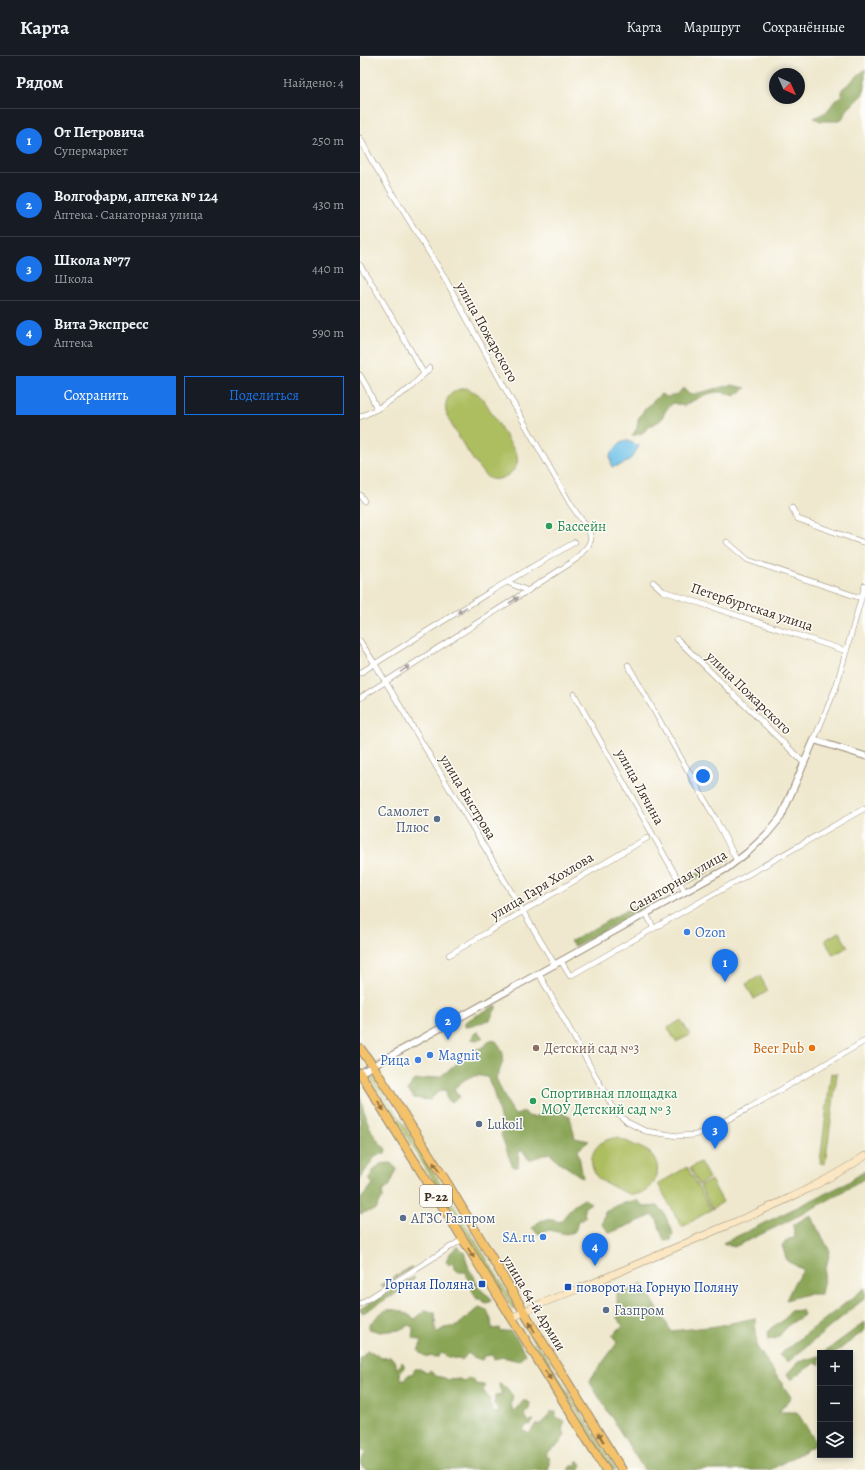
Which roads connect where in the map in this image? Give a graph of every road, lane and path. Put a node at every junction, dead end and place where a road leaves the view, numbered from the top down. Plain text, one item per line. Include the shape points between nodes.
1 (360, 138) edge
2 (360, 265) edge
3 (430, 368) dead end
4 (424, 374) junction
5 (360, 375) edge
6 (377, 409) junction
7 (360, 417) edge
8 (360, 495) edge
9 (364, 500) dead end
10 (792, 508) dead end
11 (575, 542) dead end
12 (727, 542) dead end
13 (865, 543) edge
14 (507, 582) junction
15 (653, 582) dead end
16 (865, 585) edge
17 (528, 591) junction
18 (861, 598) junction
19 (677, 639) dead end
20 (360, 641) edge
21 (846, 651) junction
22 (375, 664) junction
23 (628, 665) dead end
24 (360, 673) edge
25 (386, 682) junction
26 (574, 694) dead end
27 (360, 698) edge
28 (814, 740) junction
29 (865, 756) edge
30 (804, 763) junction
31 (865, 808) edge
32 (647, 838) dead end
33 (737, 861) junction
34 (685, 892) junction
35 (523, 911) junction
36 (646, 913) junction
37 (653, 927) junction
38 (449, 955) dead end
39 (558, 963) junction
40 (539, 974) junction
41 (865, 1041) edge
42 (360, 1048) edge
43 (373, 1066) junction
44 (360, 1073) edge
45 (865, 1156) edge
46 (463, 1239) junction
47 (360, 1304) edge
48 (524, 1312) junction
49 (512, 1318) junction
50 (606, 1470) edge
51 (622, 1470) edge

1 - 17 street, улица Пожарского via 442,273 571,505 589,530 591,539 588,546 576,559
2 - 4 street
3 - 4 street
4 - 6 street via 409,389
5 - 6 street
6 - 7 street
8 - 9 street
10 - 13 street via 798,519
11 - 14 street
12 - 18 street via 748,560
14 - 17 street
14 -> 22 street
15 - 21 street, Петербургская улица via 663,591
16 - 18 street, Санаторная улица
25 -> 17 street
18 - 21 street, Санаторная улица
19 - 30 street, улица Пожарского
20 - 22 street, улица Быстрова
21 - 28 street, Санаторная улица via 831,700
22 - 24 street
22 - 25 street, улица Быстрова
23 - 33 street
25 - 27 street
25 - 35 street, улица Быстрова
26 - 34 street, улица Лячина
28 - 29 street
28 - 30 street, Санаторная улица
30 - 33 street, Санаторная улица via 781,816 767,834
31 - 37 street
32 - 35 street, улица Гаря Хохлова
33 - 34 street, Санаторная улица
34 - 36 street, Санаторная улица
35 - 38 street, улица Гаря Хохлова
35 - 39 street, улица Быстрова
36 - 37 street
36 - 39 street, Санаторная улица
37 - 39 street, улица Быстрова via 570,976
39 - 40 street, Санаторная улица
40 - 41 street via 616,1111 627,1122 650,1132 685,1136 701,1133
40 - 43 street, Санаторная улица
42 - 43 highway, улица 64-й Армии / Р-22
43 - 44 street, Санаторная улица
48 -> 43 highway, улица 64-й Армии / Р-22
44 -> 46 highway, улица 64-й Армии / Р-22
45 - 48 main road via 842,1172 771,1207
46 - 47 street
46 -> 49 highway, улица 64-й Армии / Р-22
48 - 49 main road
51 -> 48 highway, улица 64-й Армии / Р-22
49 -> 50 highway, улица 64-й Армии / Р-22

